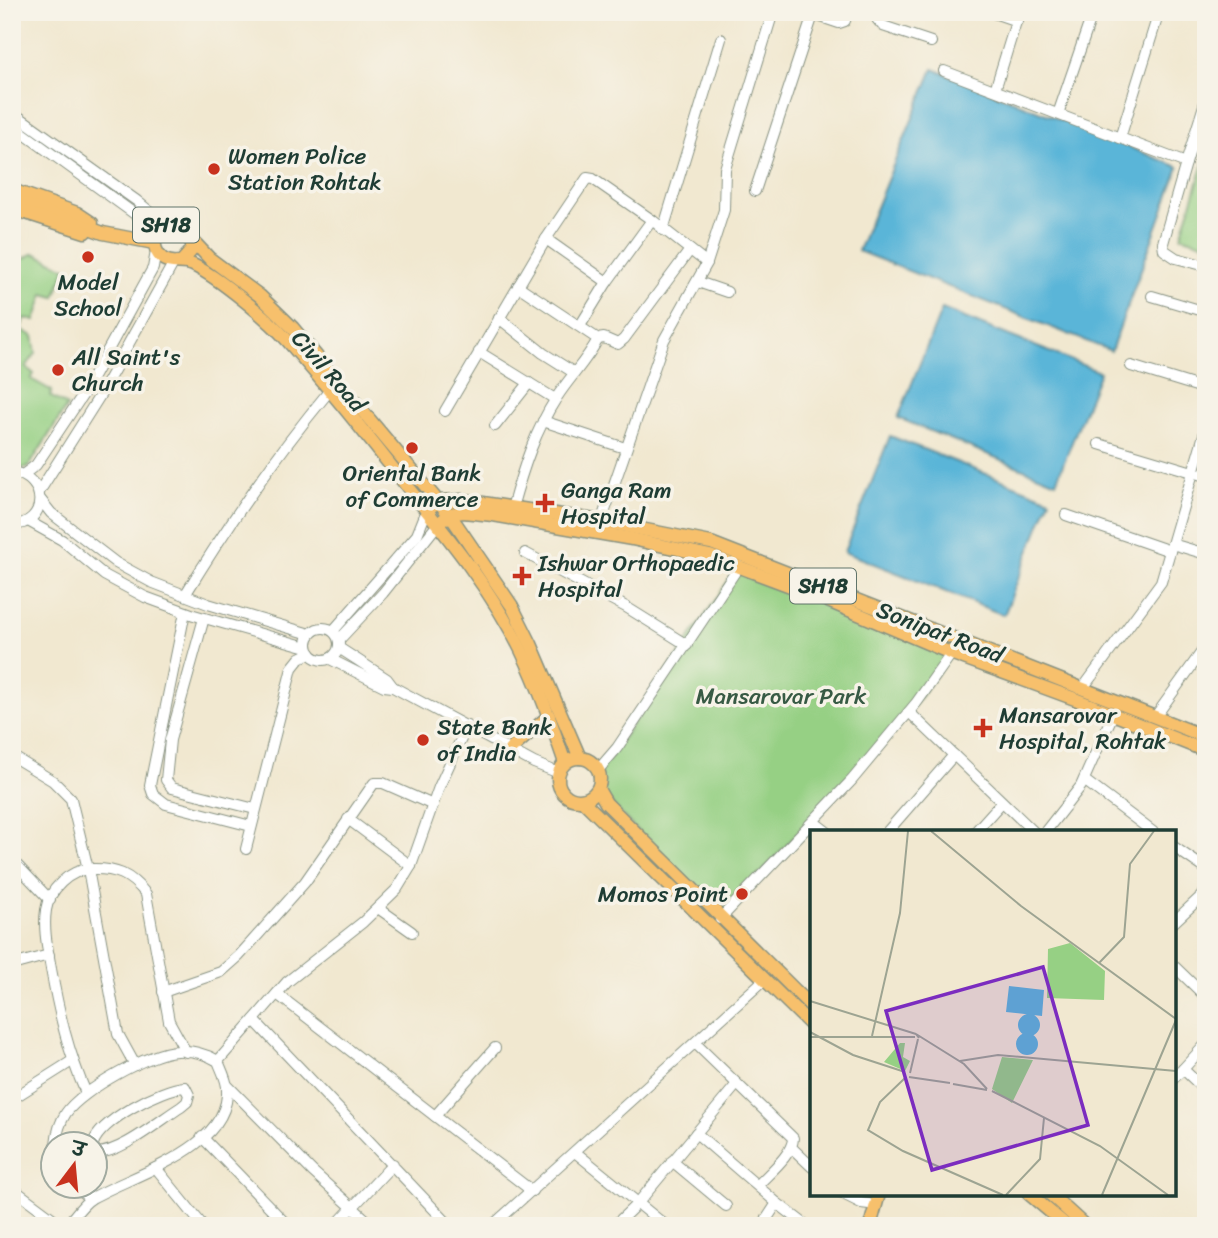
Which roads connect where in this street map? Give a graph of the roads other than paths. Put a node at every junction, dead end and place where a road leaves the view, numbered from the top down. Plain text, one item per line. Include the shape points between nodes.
1 (774, 12) edge
2 (847, 12) edge
3 (879, 12) edge
4 (991, 12) edge
5 (1093, 12) edge
6 (1158, 12) edge
7 (809, 13) edge
8 (1018, 17) edge
9 (721, 39) dead end
10 (932, 42) dead end
11 (944, 71) dead end
12 (995, 90) junction
13 (1206, 99) edge
14 (1058, 114) junction
15 (13, 119) edge
16 (1120, 138) junction
17 (1186, 163) junction
18 (93, 169) junction
19 (85, 177) junction
20 (12, 190) edge
21 (114, 191) junction
22 (755, 191) dead end
23 (12, 200) edge
24 (12, 208) edge
25 (652, 220) junction
26 (663, 230) junction
27 (103, 233) junction
28 (158, 237) junction
29 (546, 239) junction
30 (194, 242) junction
31 (690, 250) junction
32 (178, 262) junction
33 (707, 263) junction
34 (1206, 266) edge
35 (607, 282) junction
36 (698, 282) junction
37 (518, 286) junction
38 (727, 292) dead end
39 (1152, 296) dead end
40 (1206, 312) edge
41 (499, 318) junction
42 (580, 326) junction
43 (598, 339) junction
44 (479, 352) junction
45 (1131, 366) dead end
46 (573, 372) junction
47 (529, 383) junction
48 (1206, 389) edge
49 (330, 390) junction
50 (555, 399) junction
51 (445, 411) dead end
52 (543, 421) junction
53 (495, 426) dead end
54 (1206, 428) edge
55 (1099, 444) dead end
56 (625, 448) junction
57 (12, 472) edge
58 (1193, 472) junction
59 (24, 474) junction
60 (1206, 475) edge
61 (39, 496) junction
62 (438, 501) junction
63 (512, 508) junction
64 (427, 510) junction
65 (450, 514) junction
66 (1066, 515) dead end
67 (28, 521) junction
68 (439, 524) junction
69 (12, 525) edge
70 (600, 527) junction
71 (1171, 548) junction
72 (525, 553) dead end
73 (1206, 554) edge
74 (739, 566) junction
75 (811, 588) junction
76 (185, 595) junction
77 (185, 612) junction
78 (204, 618) junction
79 (310, 634) junction
80 (337, 639) junction
81 (961, 640) junction
82 (687, 645) junction
83 (1206, 646) edge
84 (308, 650) junction
85 (953, 654) junction
86 (330, 659) junction
87 (393, 687) junction
88 (1083, 688) junction
89 (909, 712) junction
90 (1113, 714) junction
91 (549, 716) junction
92 (1155, 717) junction
93 (467, 726) junction
94 (1206, 737) edge
95 (510, 750) junction
96 (1206, 751) edge
97 (954, 755) junction
98 (12, 756) edge
99 (580, 758) junction
100 (562, 768) junction
101 (598, 770) junction
102 (1083, 780) junction
103 (598, 789) junction
104 (582, 800) junction
105 (1002, 802) junction
106 (433, 806) junction
107 (255, 809) junction
108 (348, 819) junction
109 (814, 822) junction
110 (251, 826) junction
111 (824, 830) edge
112 (889, 830) edge
113 (977, 830) edge
114 (1032, 830) edge
115 (1046, 830) edge
116 (1150, 830) edge
117 (1176, 848) edge
118 (246, 849) dead end
119 (12, 860) edge
120 (411, 866) junction
121 (89, 869) junction
122 (1206, 869) edge
123 (1206, 892) edge
124 (50, 900) junction
125 (378, 908) junction
126 (720, 919) junction
127 (1176, 920) edge
128 (412, 932) dead end
129 (49, 955) junction
130 (12, 965) edge
131 (1176, 968) edge
132 (764, 980) junction
133 (163, 992) junction
134 (277, 994) junction
135 (1206, 997) edge
136 (810, 1005) edge
137 (254, 1020) junction
138 (810, 1024) edge
139 (695, 1043) junction
140 (1206, 1044) edge
141 (495, 1048) dead end
142 (186, 1052) junction
143 (72, 1060) junction
144 (218, 1061) junction
145 (135, 1065) junction
146 (1183, 1069) junction
147 (1176, 1076) edge
148 (737, 1084) junction
149 (227, 1085) junction
150 (1206, 1091) edge
151 (86, 1093) junction
152 (12, 1099) edge
153 (435, 1116) junction
154 (59, 1130) edge
155 (101, 1130) edge
156 (696, 1133) junction
157 (202, 1137) junction
158 (790, 1147) junction
159 (108, 1152) edge
160 (575, 1152) junction
161 (672, 1161) junction
162 (393, 1164) junction
163 (810, 1165) edge
164 (156, 1168) junction
165 (758, 1185) junction
166 (16, 1191) edge
167 (108, 1191) edge
168 (532, 1191) junction
169 (847, 1196) edge
170 (873, 1197) edge
171 (1051, 1198) edge
172 (89, 1200) edge
173 (12, 1203) edge
174 (638, 1203) junction
175 (777, 1203) junction
176 (726, 1206) dead end
177 (353, 1208) junction
178 (65, 1226) edge
179 (203, 1226) edge
180 (288, 1226) edge
181 (335, 1226) edge
182 (373, 1226) edge
183 (450, 1226) edge
184 (492, 1226) edge
185 (614, 1226) edge
186 (666, 1226) edge
187 (762, 1226) edge
188 (807, 1226) edge
189 (863, 1226) edge
190 (870, 1226) edge
191 (1067, 1226) edge
192 (1085, 1226) edge

1 - 33 street via 726,169 724,210
2 - 7 street via 839,23
3 - 10 street via 877,19 883,26
4 - 8 street
5 - 14 street
6 - 16 street
7 - 22 street
8 - 12 street
9 - 26 street
11 - 12 street
12 - 14 street
13 - 17 street
14 - 16 street
15 - 18 street
15 - 19 street
16 - 17 street
17 - 34 street via 1164,250
18 - 19 street
18 - 21 street
19 - 21 street
20 - 27 main road, SH18 via 77,213
21 - 28 street
23 - 27 main road
24 - 27 main road, SH18 via 74,230
25 - 26 street
25 - 29 street via 587,178
25 - 35 street
26 - 31 street
27 - 28 main road, SH18
28 - 30 main road, SH18 via 181,224
28 - 32 main road, SH18 via 167,261
28 - 59 street via 153,268 86,390 36,465
29 - 35 street
29 - 37 street
30 - 32 main road, SH18
30 - 62 main road, Civil Road / SH18 via 293,328
31 - 33 street
31 - 43 street via 624,339 618,344
32 - 49 main road, Civil Road / SH18 via 201,270 251,307 285,337
32 - 61 street
33 - 36 street
35 - 42 street
36 - 38 street
36 - 56 street via 664,340
37 - 41 street
37 - 42 street
39 - 40 street
41 - 44 street
41 - 46 street
42 - 43 street
43 - 46 street
44 - 47 street
44 - 51 street
45 - 48 street
46 - 50 street
47 - 50 street
47 - 53 street
49 - 64 main road, Civil Road / SH18
49 - 76 street via 227,526
50 - 52 street
52 - 56 street
52 - 63 street via 530,447
54 - 58 street
55 - 58 street
56 - 70 street
57 - 59 street
58 - 60 street
58 - 71 street
59 - 61 street via 31,478
61 - 67 street
61 - 76 street via 51,513 116,563
62 - 63 main road, Sonipat Road / SH18
62 - 64 main road
62 - 65 main road, Civil Road / SH18
63 - 70 main road, Sonipat Road / SH18
64 - 68 main road, Civil Road / SH18
64 - 80 street via 417,535
65 - 68 main road
65 - 70 main road, Sonipat Road / SH18
65 - 99 main road, Civil Road via 512,606
66 - 71 street
67 - 69 street
67 - 77 street via 62,540 104,575
68 - 80 street via 383,593
68 - 91 main road, Civil Road via 500,611
70 - 74 main road, Sonipat Road / SH18
70 - 75 main road, Sonipat Road / SH18 via 711,543
71 - 73 street
71 - 88 street via 1161,582
72 - 82 street
74 - 75 main road, Sonipat Road / SH18
74 - 82 street
75 - 81 main road, Sonipat Road / SH18
75 - 85 main road, Sonipat Road / SH18
76 - 79 street
77 - 78 street
77 - 110 street via 150,785 153,794 166,804
78 - 84 street
78 - 107 street via 170,740 166,780 172,788
79 - 80 street via 319,628
79 - 84 street
80 - 86 street via 336,655
80 - 87 street
81 - 85 street
81 - 88 main road, Sonipat Road / SH18
82 - 101 street
83 - 92 street
84 - 86 street via 316,659
84 - 107 street via 292,668
85 - 89 street
85 - 90 main road, Sonipat Road / SH18
86 - 87 street
87 - 93 street
88 - 92 main road, Sonipat Road / SH18
89 - 97 street
89 - 109 street
90 - 96 main road, Sonipat Road / SH18
90 - 102 street
91 - 95 main road
91 - 100 main road, Civil Road
92 - 94 main road, Sonipat Road / SH18
93 - 95 street
93 - 106 street
95 - 100 street
97 - 105 street
97 - 112 street
98 - 121 street via 54,780 68,794
99 - 100 main road
99 - 101 main road
100 - 104 main road via 558,779 562,792
101 - 103 main road
102 - 115 street
102 - 116 street
103 - 104 main road
103 - 126 main road via 606,803
104 - 132 main road
105 - 113 street
105 - 114 street
106 - 108 street via 383,783 373,783
106 - 120 street
107 - 110 street
108 - 120 street
108 - 133 street via 305,882 221,972
109 - 111 street
109 - 126 street
110 - 118 street
117 - 122 street
119 - 124 street
120 - 125 street
121 - 124 street via 71,874
121 - 133 street via 133,878 146,894
121 - 145 street via 118,1034
123 - 127 street
124 - 129 street via 45,930
125 - 128 street
125 - 134 street
126 - 136 main road
129 - 130 street
129 - 143 street
131 - 135 street
132 - 138 main road
132 - 139 street
133 - 142 street via 169,1021
134 - 137 street
134 - 153 street
137 - 144 street
137 - 162 street
139 - 148 street
139 - 160 street
140 - 146 street
141 - 153 street
142 - 144 street
142 - 145 street
143 - 151 street
143 - 152 street
144 - 149 street
145 - 151 street
146 - 147 street
146 - 150 street
148 - 156 street
148 - 158 street via 789,1132 794,1142
149 - 157 street via 226,1105 215,1127
149 - 177 street
151 - 154 street via 66,1113
153 - 168 street
155 - 159 street via 167,1090 185,1087 189,1095 181,1107
156 - 161 street
156 - 165 street
157 - 164 street
157 - 180 street
158 - 163 street
158 - 165 street
160 - 168 street
160 - 174 street
161 - 174 street
161 - 176 street
162 - 177 street
162 - 183 street
164 - 167 street
164 - 179 street
165 - 175 street
166 - 173 street
166 - 178 street
168 - 184 street
169 - 170 street via 861,1203
170 - 189 main road
170 - 190 main road
171 - 191 main road
171 - 192 main road
172 - 178 street
174 - 185 street
174 - 186 street
175 - 187 street
175 - 188 street
177 - 181 street
177 - 182 street

